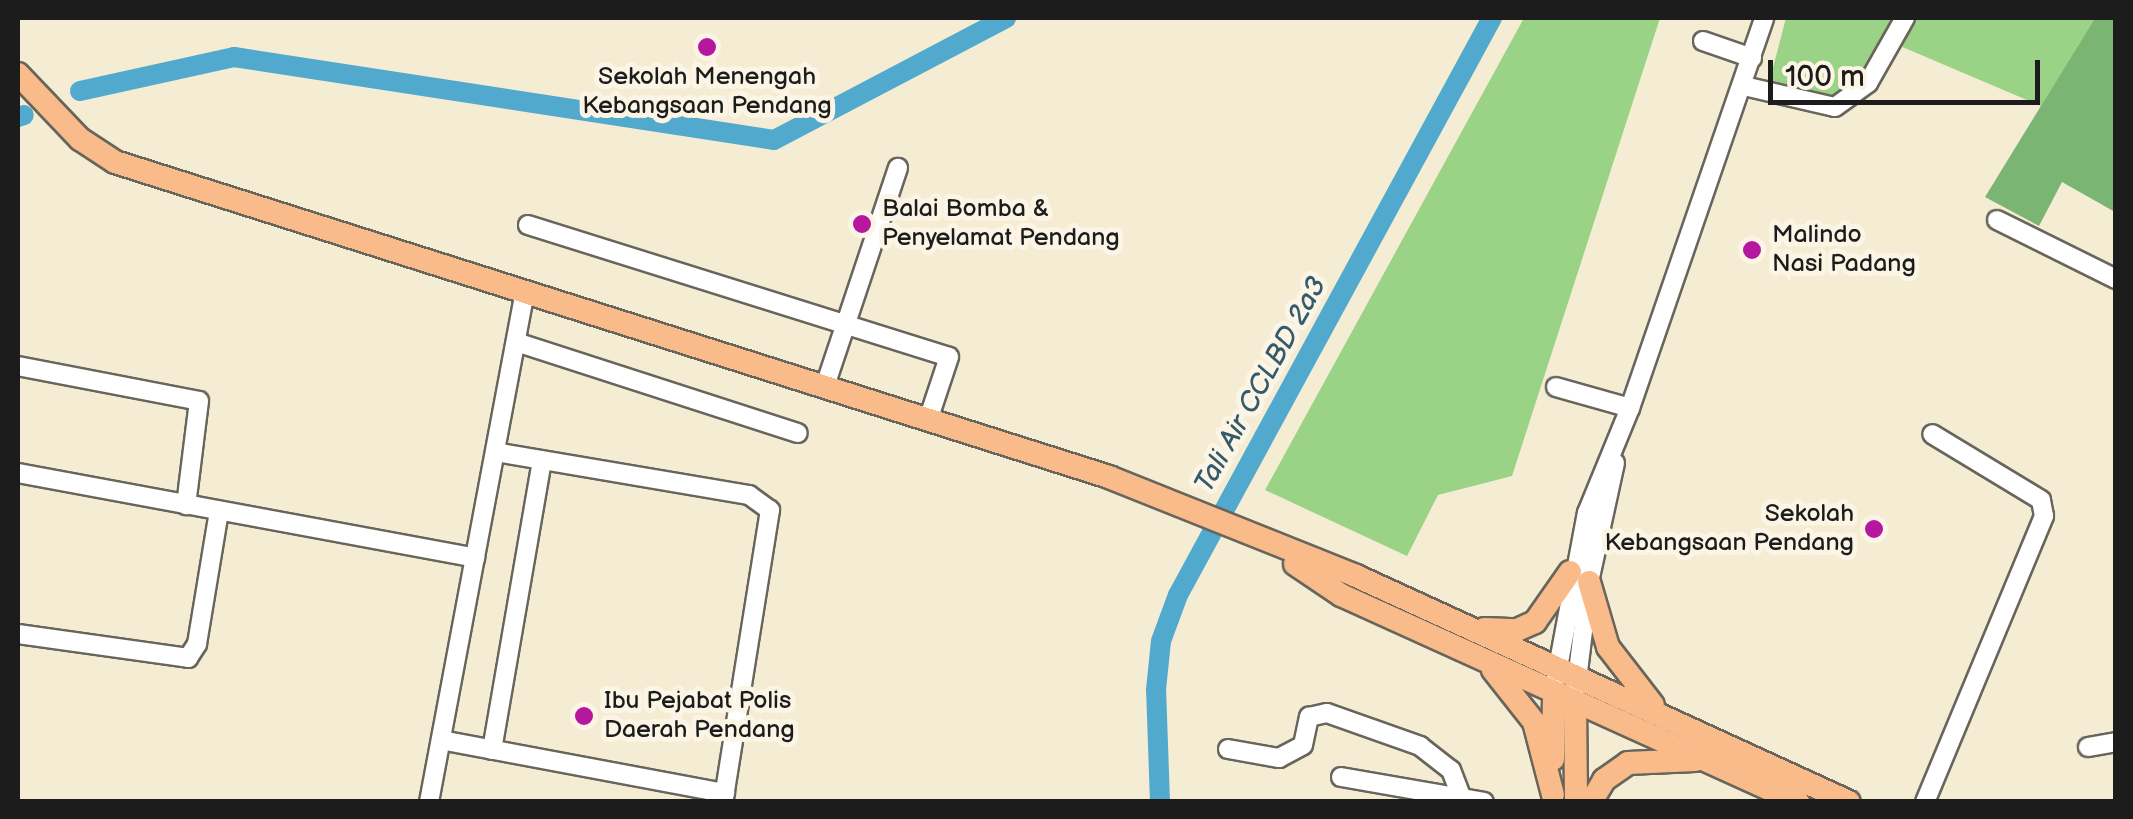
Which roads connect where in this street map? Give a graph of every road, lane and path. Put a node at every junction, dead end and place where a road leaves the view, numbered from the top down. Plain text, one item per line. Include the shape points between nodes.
1 (1764, 18) edge
2 (1906, 18) edge
3 (1704, 41) dead end
4 (1752, 58) junction
5 (18, 74) edge
6 (1744, 86) junction
7 (898, 168) dead end
8 (1997, 220) dead end
9 (528, 225) dead end
10 (2116, 279) edge
11 (525, 291) junction
12 (846, 326) junction
13 (516, 342) junction
14 (18, 366) edge
15 (826, 383) junction
16 (1556, 386) dead end
17 (1630, 408) junction
18 (929, 417) junction
19 (798, 433) dead end
20 (1932, 434) dead end
21 (495, 452) junction
22 (542, 460) junction
23 (18, 474) edge
24 (186, 505) junction
25 (219, 511) junction
26 (1258, 540) junction
27 (475, 558) junction
28 (1580, 578) junction
29 (1447, 618) junction
30 (18, 634) edge
31 (1484, 661) junction
32 (1567, 672) junction
33 (1565, 698) junction
34 (1666, 718) junction
35 (441, 740) junction
36 (2116, 742) edge
37 (2088, 747) dead end
38 (1228, 749) dead end
39 (492, 750) junction
40 (1704, 760) junction
41 (1341, 776) dead end
42 (724, 797) edge
43 (1462, 798) junction
44 (1561, 799) edge
45 (429, 802) edge
46 (1484, 802) edge
47 (1591, 802) edge
48 (1798, 802) edge
49 (1848, 802) edge
50 (1925, 802) edge

1 - 4 street
2 - 6 street via 1868,84 1835,107
3 - 4 street
4 - 6 street
5 - 11 main road via 52,113 115,162
6 - 17 street
7 - 12 street
8 - 10 street
9 - 12 street
11 - 13 street
11 - 15 main road
12 - 15 street
12 - 18 street via 949,356
13 - 19 street
13 - 21 street
14 - 24 street via 199,401
15 - 18 main road
16 - 17 street
17 - 28 street
18 - 26 main road via 1109,477
20 - 50 street via 2041,500 2044,516
21 - 22 street
21 - 27 street
22 - 39 street
22 - 42 street via 749,496 770,510
23 - 24 street
24 - 25 street
25 - 27 street
25 - 30 street via 197,644 188,658
26 - 29 main road
26 - 31 main road via 1342,595
27 - 35 street
28 - 29 main road via 1517,630 1497,632
28 - 32 street
28 - 34 main road via 1616,662
29 - 32 main road
31 - 33 main road
31 - 44 main road via 1534,722
32 - 33 street
32 - 34 main road
33 - 40 main road
33 - 44 main road
34 - 49 main road
35 - 39 street
35 - 45 street
36 - 37 street
38 - 43 street via 1278,758 1303,744 1309,717 1327,714 1420,746 1452,770
39 - 42 street
40 - 47 main road via 1628,763 1604,780
40 - 48 main road
41 - 43 street
43 - 46 street

